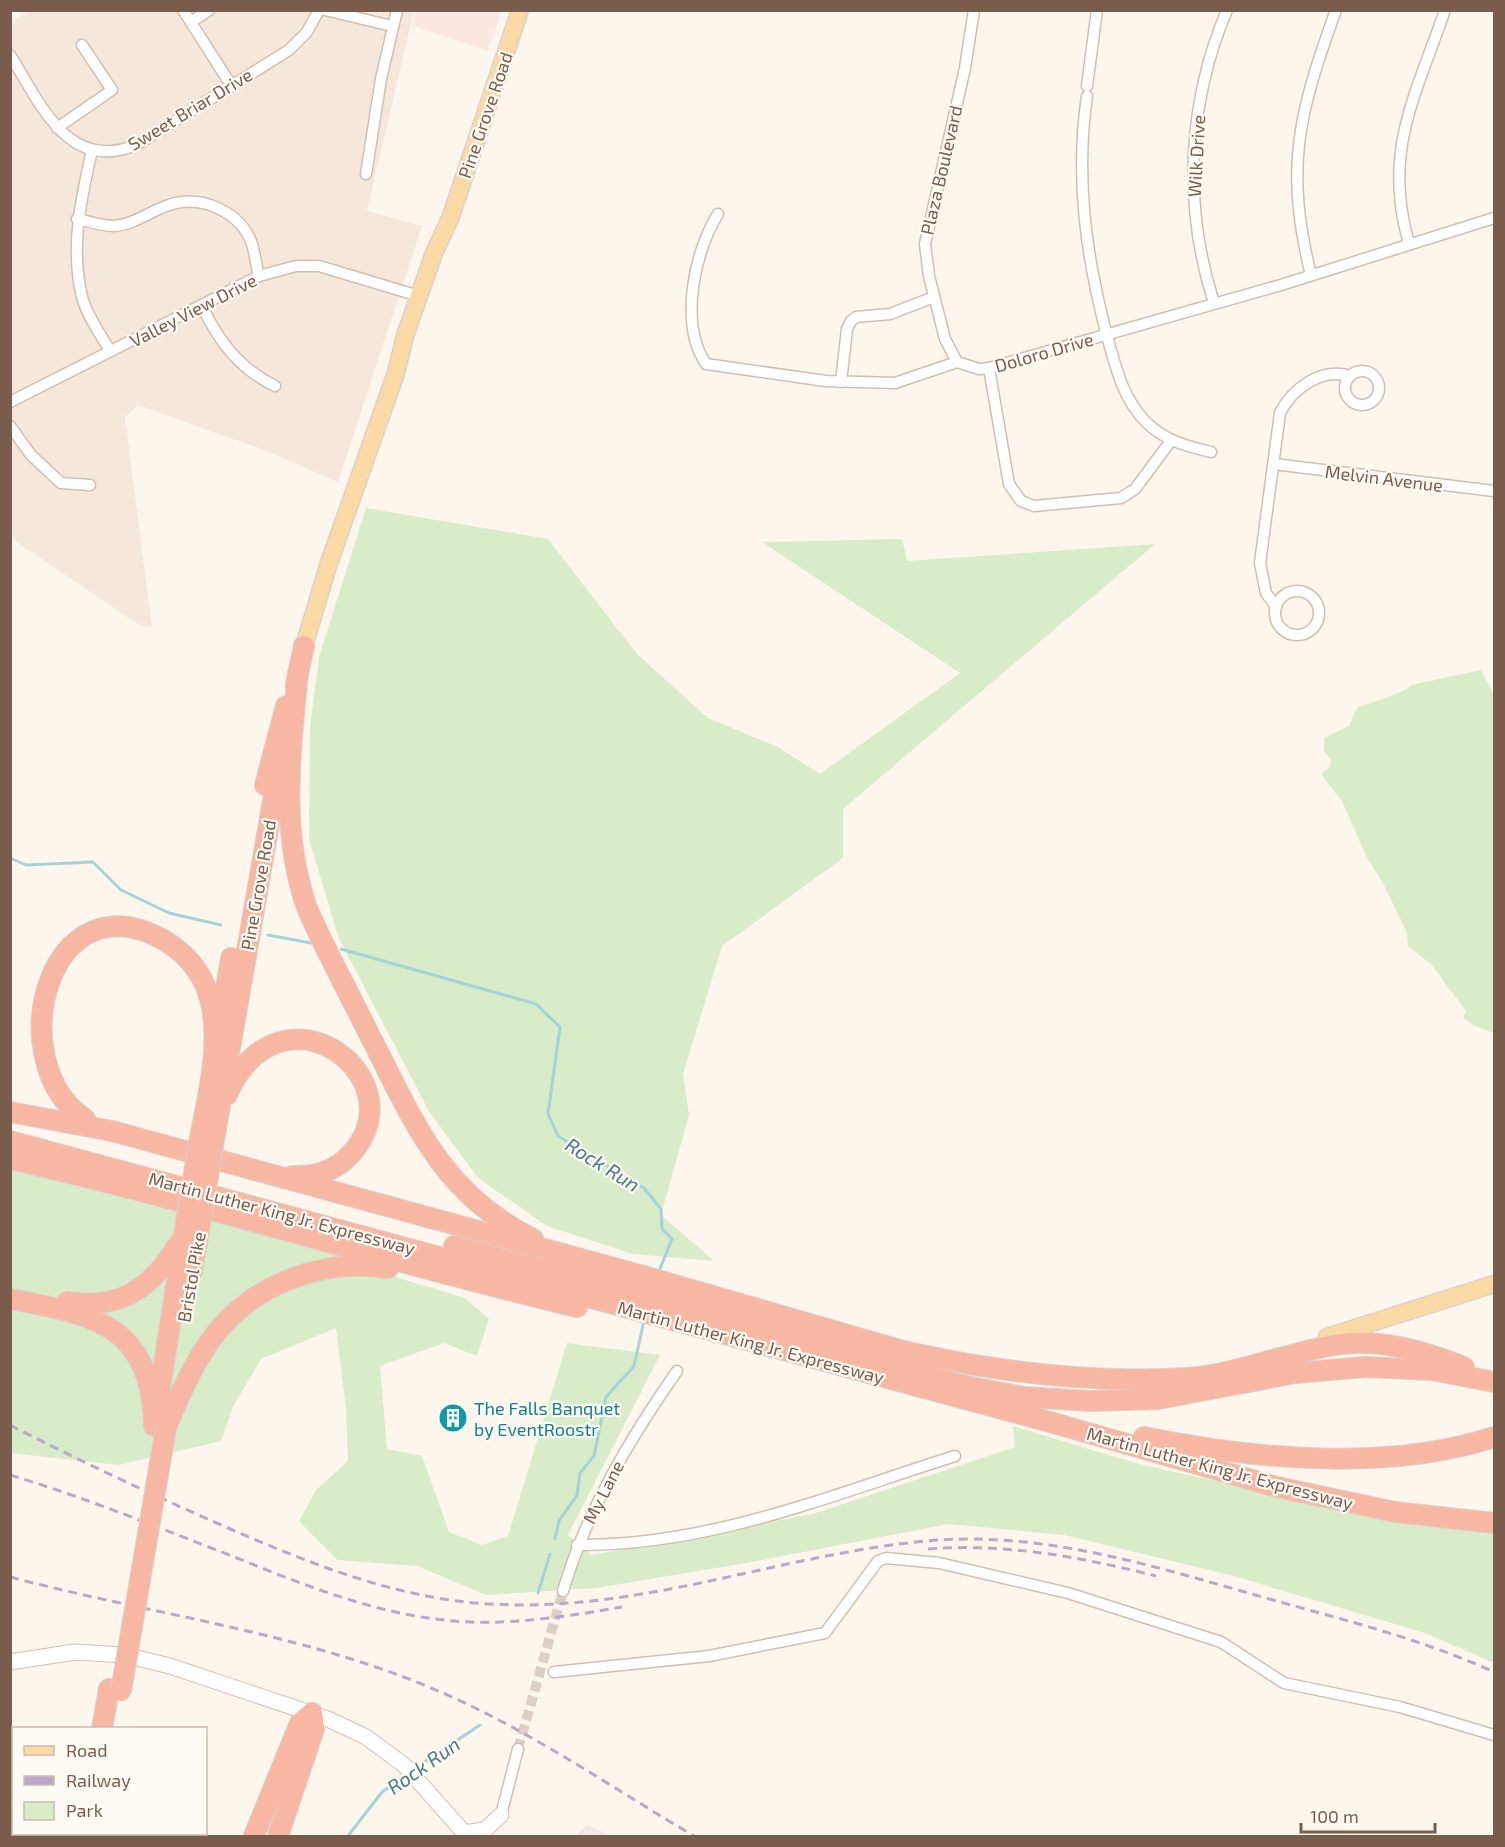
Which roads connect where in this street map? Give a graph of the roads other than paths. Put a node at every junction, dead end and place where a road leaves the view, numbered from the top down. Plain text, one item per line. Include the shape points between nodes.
1 (183, 10) edge
2 (209, 10) edge
3 (319, 10) edge
4 (325, 10) edge
5 (397, 10) edge
6 (520, 10) edge
7 (974, 10) edge
8 (1097, 10) edge
9 (1227, 10) edge
10 (1336, 10) edge
11 (1445, 10) edge
12 (191, 22) junction
13 (392, 26) junction
14 (81, 45) dead end
15 (10, 55) edge
16 (231, 86) junction
17 (57, 128) junction
18 (92, 150) junction
19 (366, 174) dead end
20 (718, 214) dead end
21 (1494, 218) edge
22 (77, 219) junction
23 (450, 219) junction
24 (1409, 243) junction
25 (1311, 275) junction
26 (259, 276) junction
27 (419, 296) junction
28 (934, 297) junction
29 (1214, 303) junction
30 (201, 305) junction
31 (1107, 334) junction
32 (110, 351) junction
33 (957, 362) junction
34 (989, 368) junction
35 (396, 373) junction
36 (1350, 376) dead end
37 (841, 382) junction
38 (275, 387) dead end
39 (10, 402) edge
40 (10, 426) edge
41 (1170, 442) junction
42 (1211, 452) dead end
43 (1274, 464) junction
44 (90, 485) dead end
45 (1494, 491) edge
46 (1276, 607) junction
47 (304, 646) junction
48 (298, 673) junction
49 (30, 982) dead end
50 (215, 1050) junction
51 (25, 1058) dead end
52 (10, 1103) edge
53 (10, 1112) edge
54 (70, 1122) junction
55 (216, 1126) junction
56 (10, 1128) edge
57 (112, 1131) junction
58 (10, 1141) edge
59 (206, 1144) junction
60 (10, 1159) edge
61 (272, 1174) junction
62 (194, 1217) junction
63 (183, 1237) junction
64 (594, 1263) junction
65 (1494, 1284) edge
66 (491, 1286) junction
67 (10, 1291) edge
68 (631, 1296) junction
69 (10, 1299) edge
70 (666, 1305) junction
71 (1327, 1336) joint
72 (677, 1371) dead end
73 (1134, 1378) junction
74 (1494, 1380) edge
75 (1050, 1422) junction
76 (160, 1427) junction
77 (1494, 1437) edge
78 (956, 1456) dead end
79 (1277, 1487) junction
80 (1494, 1523) edge
81 (577, 1545) junction
82 (563, 1591) tunnel mouth
83 (10, 1662) edge
84 (554, 1672) dead end
85 (312, 1713) junction
86 (105, 1727) edge
87 (1494, 1735) edge
88 (518, 1749) tunnel mouth
89 (501, 1815) junction
90 (465, 1834) edge
91 (254, 1836) edge
92 (278, 1836) edge
93 (496, 1836) edge

1 - 12 street
2 - 12 street
3 - 16 street, Sweet Briar Drive via 298,42
4 - 13 street
5 - 13 street
6 - 23 main road, Pine Grove Road
7 - 28 street, Plaza Boulevard via 965,68 925,244
8 - 31 street via 1081,139 1083,218 1096,296
9 - 29 street, Wilk Drive via 1208,64 1194,150 1197,234
10 - 25 street via 1308,90 1297,142 1297,196
11 - 24 street via 1406,118 1399,154 1398,191
12 - 16 street
13 - 19 street
14 - 17 street via 112,90
15 - 17 street
16 - 18 street, Sweet Briar Drive via 138,144 111,152
17 - 18 street via 70,140
18 - 22 street
20 - 37 street via 706,236 692,284 697,352 706,364
21 - 24 street, Doloro Drive
22 - 26 street via 112,226 134,221 171,204 201,201 222,209 243,228 252,243
22 - 32 street via 83,300
23 - 27 main road, Pine Grove Road
23 - 35 main road, Pine Grove Road via 441,255
24 - 25 street, Doloro Drive
25 - 29 street, Doloro Drive
26 - 27 street, Valley View Drive via 296,266 319,266
26 - 30 street, Valley View Drive
27 - 35 main road, Pine Grove Road
28 - 33 street, Plaza Boulevard via 945,339
28 - 37 street via 890,314 856,316 847,329
29 - 31 street, Doloro Drive
30 - 32 street, Valley View Drive
30 - 38 street via 230,354 253,375
31 - 34 street, Doloro Drive
31 - 41 street via 1128,399 1146,422
32 - 39 street, Valley View Drive
33 - 34 street, Doloro Drive
33 - 37 street via 895,383
34 - 41 street via 1009,484 1015,495 1029,505 1122,498 1135,489
35 - 47 main road, Pine Grove Road
36 - 43 street via 1336,374 1310,381 1287,399 1280,413
40 - 44 street via 31,455 61,483
41 - 42 street
43 - 45 street, Melvin Avenue
43 - 46 street via 1260,563 1266,592
46 - 46 street via 1290,593 1303,592 1315,601 1319,616 1311,631 1289,634 1278,624
47 - 48 highway, Pine Grove Road
47 - 50 highway, Pine Grove Road via 260,807
48 - 55 highway, Pine Grove Road
48 - 64 highway via 289,756 288,816 297,874 313,923 419,1131 455,1182 509,1226
49 - 50 highway via 50,955 78,935 112,928 152,935 179,951 201,975 212,1008
50 - 59 highway
51 - 57 highway via 51,1097 78,1116
52 - 54 highway
53 - 54 highway
54 - 57 highway
55 - 59 highway, Bristol Pike
55 - 61 highway via 238,1074 251,1057 267,1046 284,1040 303,1040 320,1043 342,1055 355,1068 367,1092 368,1120 358,1145 326,1172 308,1176
56 - 68 highway, Martin Luther King Jr. Expressway
57 - 61 highway
58 - 68 highway, Martin Luther King Jr. Expressway
59 - 62 highway, Bristol Pike, bridge
60 - 66 highway
61 - 64 highway
62 - 63 highway
62 - 76 highway, Bristol Pike
63 - 67 highway via 151,1281 122,1298 77,1303
63 - 76 highway
64 - 68 highway
65 - 71 main road
66 - 68 highway
66 - 76 highway via 365,1265 321,1269 285,1281 253,1299 219,1330
68 - 70 highway
68 - 70 highway
69 - 76 highway via 87,1315 120,1335 134,1350 148,1380
70 - 73 highway via 728,1312 975,1367 1039,1376
70 - 74 highway, Martin Luther King Jr. Expressway via 957,1384 1035,1398 1158,1399 1296,1373 1365,1367 1432,1370
70 - 75 highway, Martin Luther King Jr. Expressway
70 - 79 highway via 1115,1451
71 - 73 highway via 1236,1361
72 - 81 street, My Lane via 616,1465
73 - 74 highway via 1198,1376 1335,1345 1368,1343 1429,1354
75 - 77 highway via 1203,1447 1303,1456 1409,1454
75 - 79 highway, Martin Luther King Jr. Expressway
76 - 86 highway, bridge
78 - 81 street via 805,1507 734,1526 659,1539
79 - 80 highway, Martin Luther King Jr. Expressway via 1395,1512
81 - 82 street, My Lane
83 - 85 main road via 75,1652 125,1655
84 - 87 street via 709,1656 825,1633 878,1561 886,1558 939,1563 1068,1593 1221,1642 1284,1683 1400,1707
85 - 90 main road via 366,1737 404,1765
85 - 91 highway via 300,1724
85 - 92 highway via 314,1729
88 - 89 street
89 - 90 main road via 485,1830
89 - 93 main road

